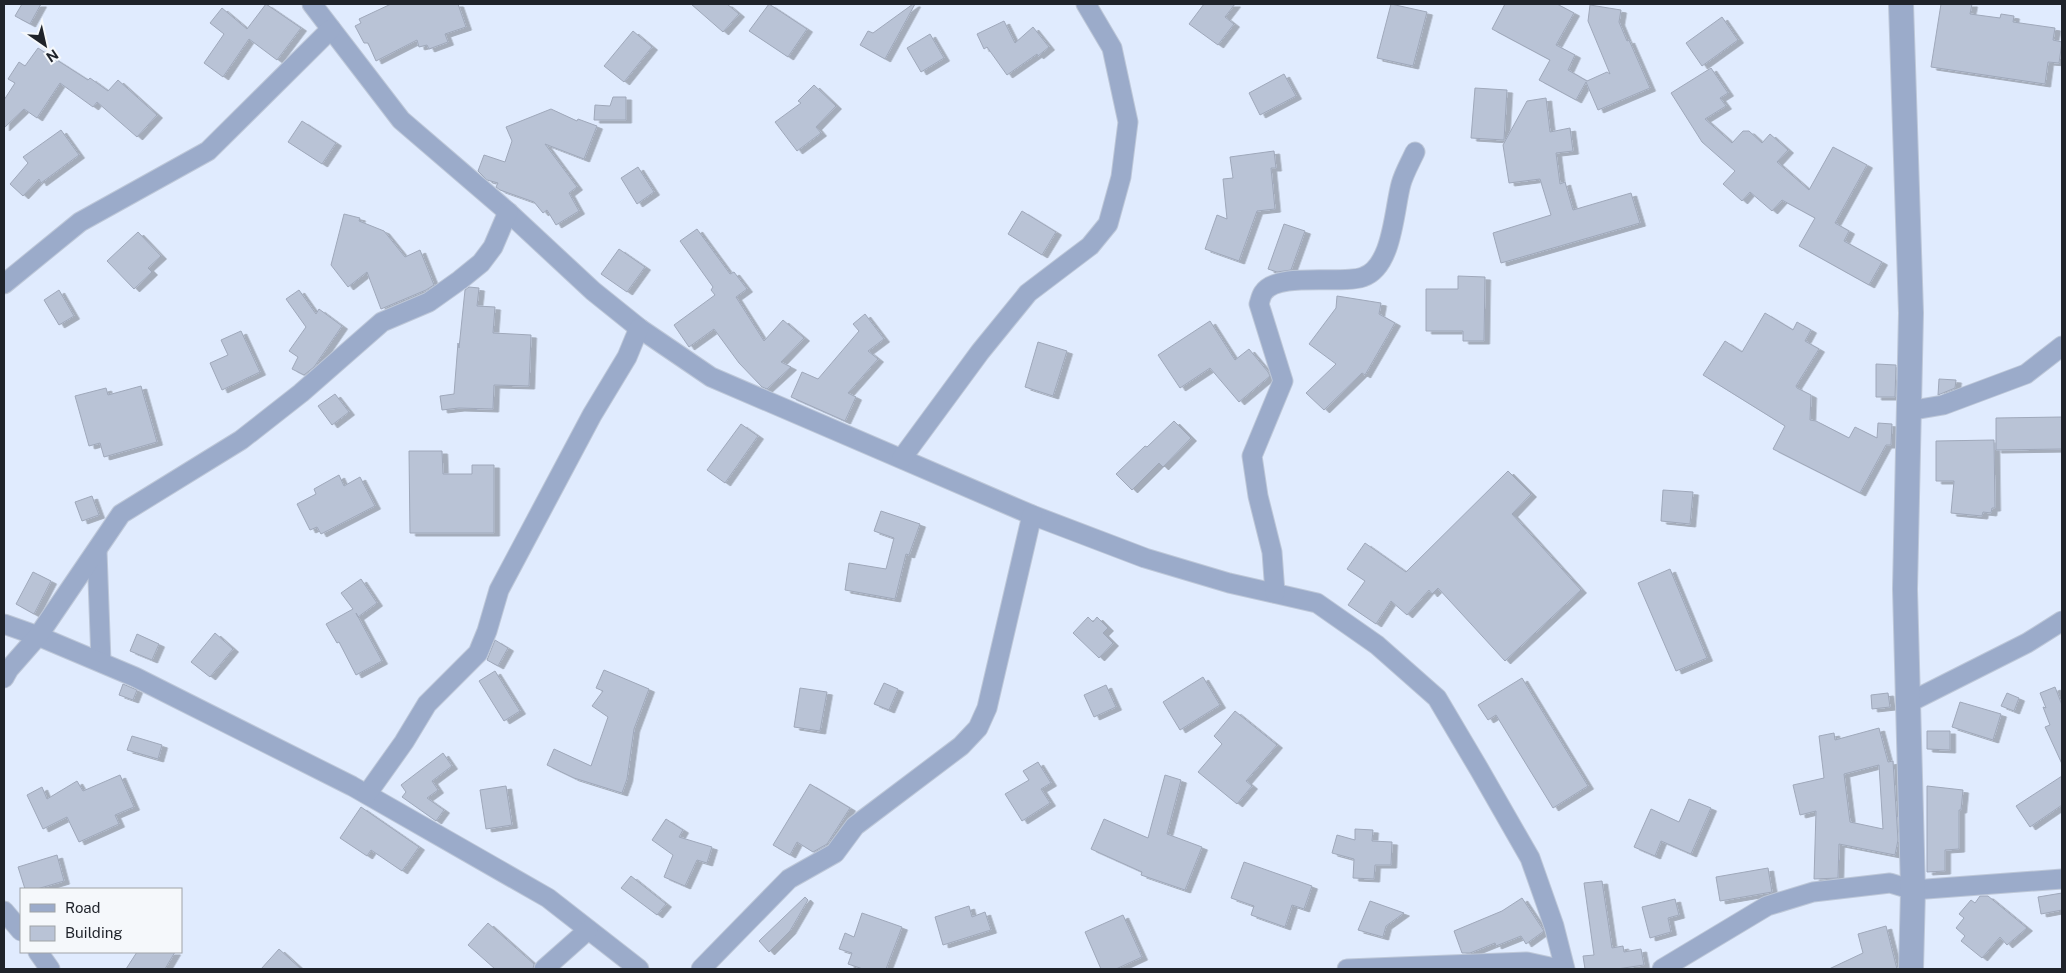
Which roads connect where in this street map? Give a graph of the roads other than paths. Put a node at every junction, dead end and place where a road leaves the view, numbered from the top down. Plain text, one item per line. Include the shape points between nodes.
1 (312, 4) edge
2 (1086, 4) edge
3 (1901, 4) edge
4 (331, 29) junction
5 (1415, 152) dead end
6 (508, 212) junction
7 (4, 284) edge
8 (639, 328) junction
9 (2062, 346) edge
10 (1908, 411) junction
11 (902, 458) junction
12 (1032, 515) junction
13 (96, 551) junction
14 (1274, 593) junction
15 (2062, 621) edge
16 (4, 624) edge
17 (38, 636) junction
18 (101, 662) junction
19 (4, 678) edge
20 (1908, 703) junction
21 (367, 794) junction
22 (2062, 879) edge
23 (1913, 890) junction
24 (4, 911) edge
25 (588, 930) junction
26 (20, 931) edge
27 (39, 953) edge
28 (50, 969) edge
29 (544, 969) edge
30 (639, 969) edge
31 (701, 969) edge
32 (1347, 969) edge
33 (1558, 969) edge
34 (1566, 969) edge
35 (1662, 969) edge
36 (1911, 969) edge

1 - 4 street
2 - 11 street via 1112,48 1128,122 1121,177 1108,224 1090,246 1028,294 980,352
3 - 10 street via 1911,313
4 - 6 street via 401,120
4 - 7 street via 208,151 80,222
5 - 14 street via 1401,183 1388,248 1374,269 1364,277 1272,285 1263,293 1259,304 1283,380 1252,456 1272,552
6 - 8 street via 593,291
6 - 13 street via 493,247 480,264 430,302 382,322 241,440 121,514
8 - 11 street via 711,377
8 - 21 street via 627,357 592,415 499,590 478,652 427,704
9 - 10 street via 2026,374 1943,405
10 - 20 street via 1905,589
11 - 12 street
12 - 14 street via 1145,558
12 - 31 street via 987,708 978,728 961,746 855,826 835,854 790,879
13 - 17 street
13 - 18 street
14 - 34 street via 1317,603 1377,645 1437,698 1530,858
15 - 20 street via 2027,643
16 - 17 street
17 - 18 street
17 - 19 street
18 - 21 street via 264,740
20 - 23 street
21 - 25 street via 548,898
22 - 23 street
23 - 35 street via 1890,882 1813,892 1767,906
23 - 36 street
24 - 26 street
25 - 29 street
25 - 30 street
27 - 28 street
32 - 33 street via 1527,962

